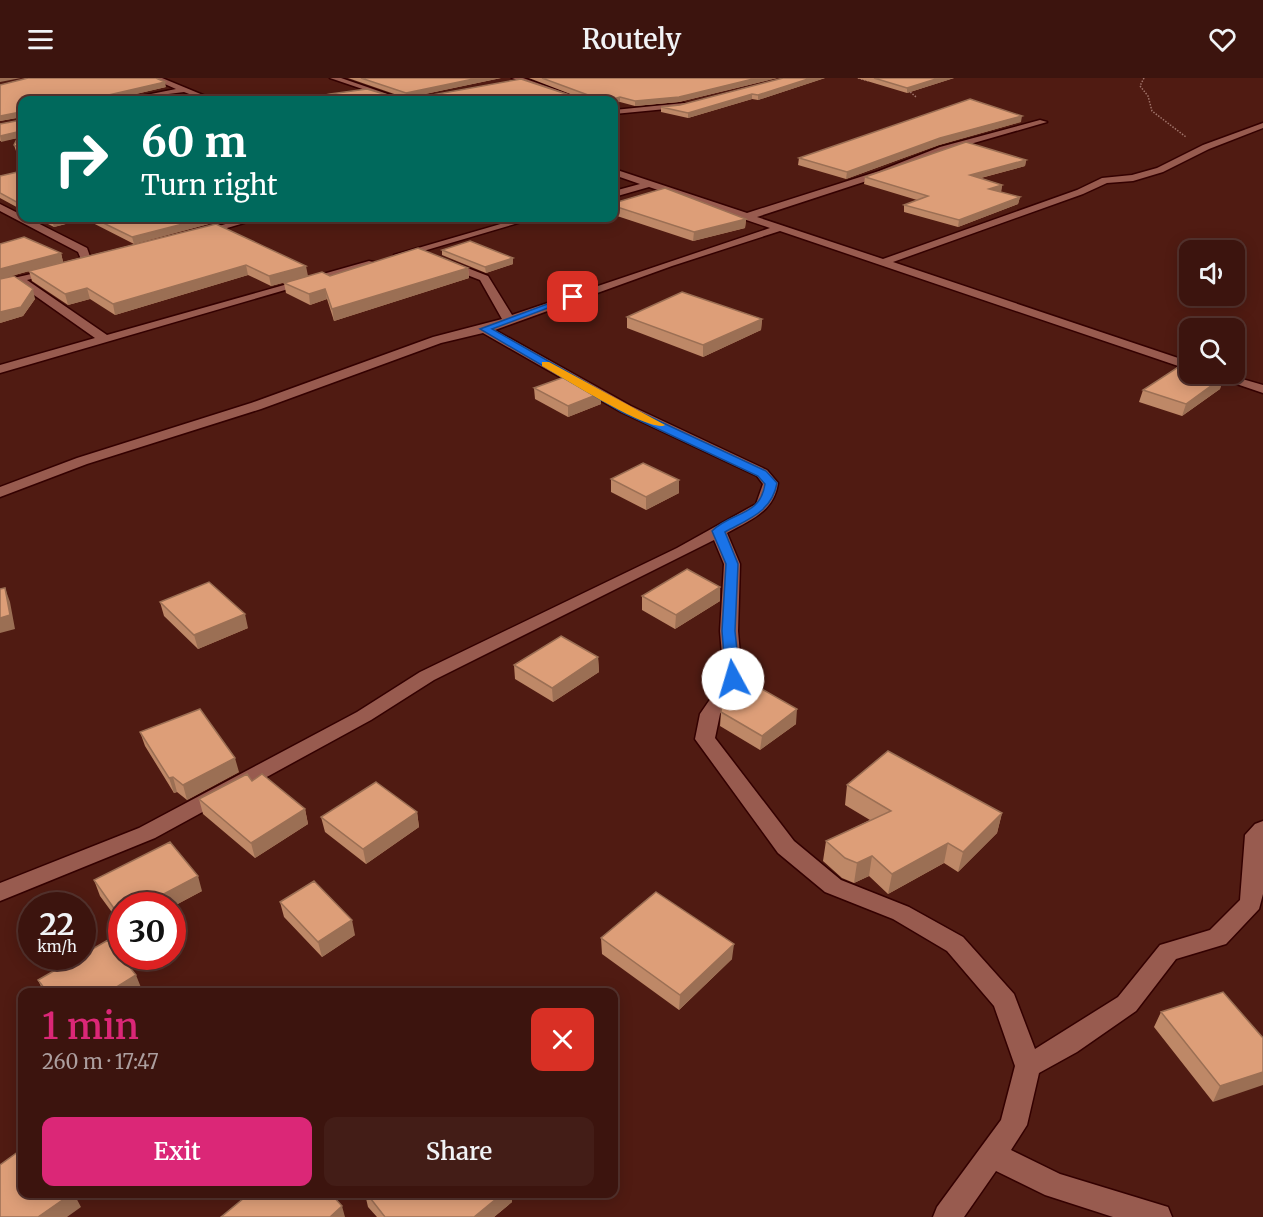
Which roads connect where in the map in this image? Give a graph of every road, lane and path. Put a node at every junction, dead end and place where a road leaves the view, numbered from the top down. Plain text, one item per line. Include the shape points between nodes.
1 (155, 78) edge
2 (334, 78) edge
3 (858, 78) edge
4 (1144, 78) edge
5 (516, 80) edge
6 (876, 83) edge
7 (368, 89) junction
8 (905, 89) edge
9 (183, 90) junction
10 (345, 94) edge
11 (148, 96) edge
12 (200, 96) edge
13 (389, 96) edge
14 (569, 96) edge
15 (916, 97) edge
16 (689, 104) edge
17 (618, 112) edge
18 (1043, 122) dead end
19 (1263, 125) edge
20 (1206, 147) junction
21 (618, 173) edge
22 (650, 184) junction
23 (618, 193) edge
24 (0, 207) edge
25 (18, 216) edge
26 (749, 216) junction
27 (29, 222) edge
28 (241, 222) edge
29 (516, 222) edge
30 (783, 227) junction
31 (184, 237) edge
32 (416, 250) junction
33 (884, 262) junction
34 (75, 265) edge
35 (64, 268) edge
36 (18, 279) junction
37 (0, 284) edge
38 (509, 320) junction
39 (485, 329) junction
40 (104, 338) junction
41 (1179, 362) edge
42 (0, 369) edge
43 (1245, 384) edge
44 (1263, 389) edge
45 (0, 492) edge
46 (718, 531) junction
47 (1263, 829) edge
48 (0, 892) edge
49 (1028, 1066) junction
50 (992, 1155) junction
51 (947, 1217) edge
52 (1158, 1217) edge

1 - 9 street
2 - 7 street
3 - 6 path
4 - 20 path via 1140,86 1152,111 1184,136
5 - 14 street
7 - 10 street
7 - 13 street
8 - 15 path
9 - 11 street
9 - 12 street
16 - 17 street
18 - 26 street via 943,149
19 - 20 street
20 - 33 street via 1160,170 1133,178 1105,180
21 - 22 street
22 - 23 street
22 - 26 street
24 - 25 street
26 - 30 street
27 - 34 street via 83,250 92,261
28 - 31 street
29 - 32 street
30 - 33 street
30 - 38 street
32 - 38 street via 484,278
32 - 40 street
33 - 41 street
35 - 36 street
36 - 37 street
36 - 40 street
38 - 39 street
39 - 45 street via 437,340
39 - 46 street via 626,409 762,473 771,483 762,507
40 - 42 street
43 - 44 street
46 - 48 street via 427,676 364,716 147,833
46 - 49 street via 732,564 729,631 733,679 710,714 705,739 786,847 833,886 901,913 955,944 1005,1001
47 - 49 street via 1256,835 1251,903 1218,938 1168,952 1127,1004
49 - 50 street via 1013,1125
50 - 51 street
50 - 52 street via 1055,1186

